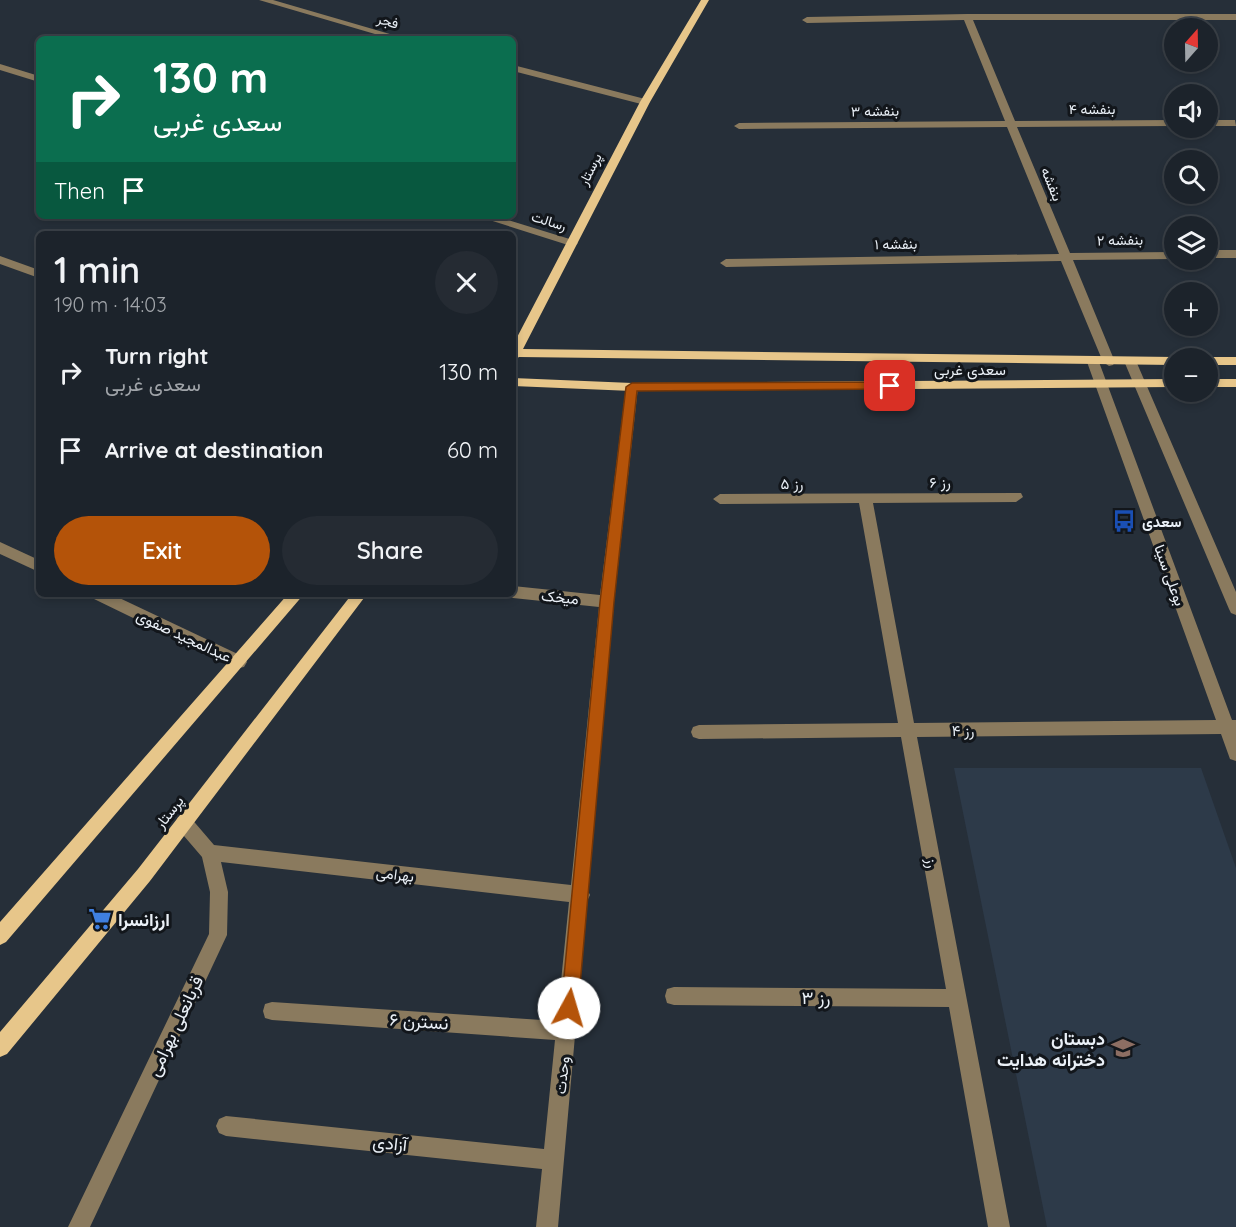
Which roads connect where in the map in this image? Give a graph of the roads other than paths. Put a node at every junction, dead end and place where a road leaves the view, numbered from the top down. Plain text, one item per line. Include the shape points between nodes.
1 (262, 0) edge
2 (705, 0) edge
3 (966, 17) junction
4 (1236, 17) edge
5 (807, 20) dead end
6 (391, 36) edge
7 (0, 67) edge
8 (516, 69) edge
9 (36, 78) edge
10 (645, 102) junction
11 (1010, 123) junction
12 (1164, 123) edge
13 (1218, 123) edge
14 (1235, 123) edge
15 (739, 126) dead end
16 (493, 219) edge
17 (572, 243) junction
18 (1236, 254) edge
19 (1164, 255) edge
20 (1218, 255) edge
21 (1065, 256) junction
22 (0, 260) edge
23 (726, 263) dead end
24 (36, 273) edge
25 (516, 351) edge
26 (516, 355) edge
27 (1164, 361) edge
28 (1218, 361) edge
29 (1236, 361) edge
30 (1093, 362) junction
31 (1109, 362) junction
32 (1130, 362) junction
33 (516, 382) edge
34 (1139, 383) junction
35 (1164, 383) edge
36 (1218, 383) edge
37 (1236, 383) edge
38 (1101, 384) junction
39 (632, 387) junction
40 (1016, 497) dead end
41 (720, 499) dead end
42 (865, 499) junction
43 (0, 548) edge
44 (36, 565) edge
45 (516, 591) edge
46 (103, 597) edge
47 (294, 597) edge
48 (358, 597) edge
49 (607, 602) junction
50 (1236, 609) edge
51 (239, 662) junction
52 (1231, 728) edge
53 (908, 730) junction
54 (699, 732) dead end
55 (1236, 754) edge
56 (184, 823) junction
57 (210, 853) junction
58 (580, 895) junction
59 (0, 936) edge
60 (674, 996) dead end
61 (957, 998) junction
62 (272, 1011) dead end
63 (567, 1031) junction
64 (0, 1047) edge
65 (226, 1126) dead end
66 (554, 1160) junction
67 (79, 1227) edge
68 (547, 1227) edge
69 (999, 1227) edge

1 - 6 street, فجر
2 - 10 main road, پرستار
3 - 4 street
3 - 5 street
3 - 11 street, بنفشه
7 - 9 street
8 - 10 street
10 - 17 main road, پرستار
11 - 12 street, بنفشه ۴
11 - 15 street, بنفشه ۳
11 - 21 street, بنفشه
13 - 14 street
16 - 17 street, رسالت
17 - 25 main road, پرستار
18 - 20 street
19 - 21 street, بنفشه ۲
21 - 23 street, بنفشه ۱
21 - 31 street, بنفشه
22 - 24 street
26 - 30 main road, سعدی غربی
27 - 32 main road, سعدی غربی
28 - 29 main road
30 - 31 main road, سعدی غربی
30 - 38 street, بوعلی سینا
31 - 32 main road, سعدی غربی
32 - 34 street
33 - 39 main road, سعدی غربی
34 - 35 main road, سعدی غربی
34 - 38 main road, سعدی غربی
34 - 50 street
36 - 37 main road
38 - 39 main road, سعدی غربی
38 - 52 street, بوعلی سینا
39 - 49 street, وحدت
40 - 42 street, رز ۶
41 - 42 street, رز ۵
42 - 53 street, رز
43 - 44 street
45 - 49 street, میخک
46 - 51 street, عبدالمجید صفوی
47 - 51 main road
48 - 56 main road, پرستار
49 - 58 street, وحدت
51 - 59 main road
52 - 53 street, رز ۴
52 - 55 street, بوعلی سینا
53 - 54 street, رز ۴
53 - 61 street, رز
56 - 57 street, قربانعلی بهرامی
56 - 64 main road, پرستار
57 - 58 street, بهرامی
57 - 67 street, قربانعلی بهرامی via 219,892 218,935
58 - 63 street, وحدت
60 - 61 street, رز ۳
61 - 69 street, رز
62 - 63 street, نسترن ۶
63 - 66 street, وحدت
65 - 66 street, آزادی
66 - 68 street, وحدت

